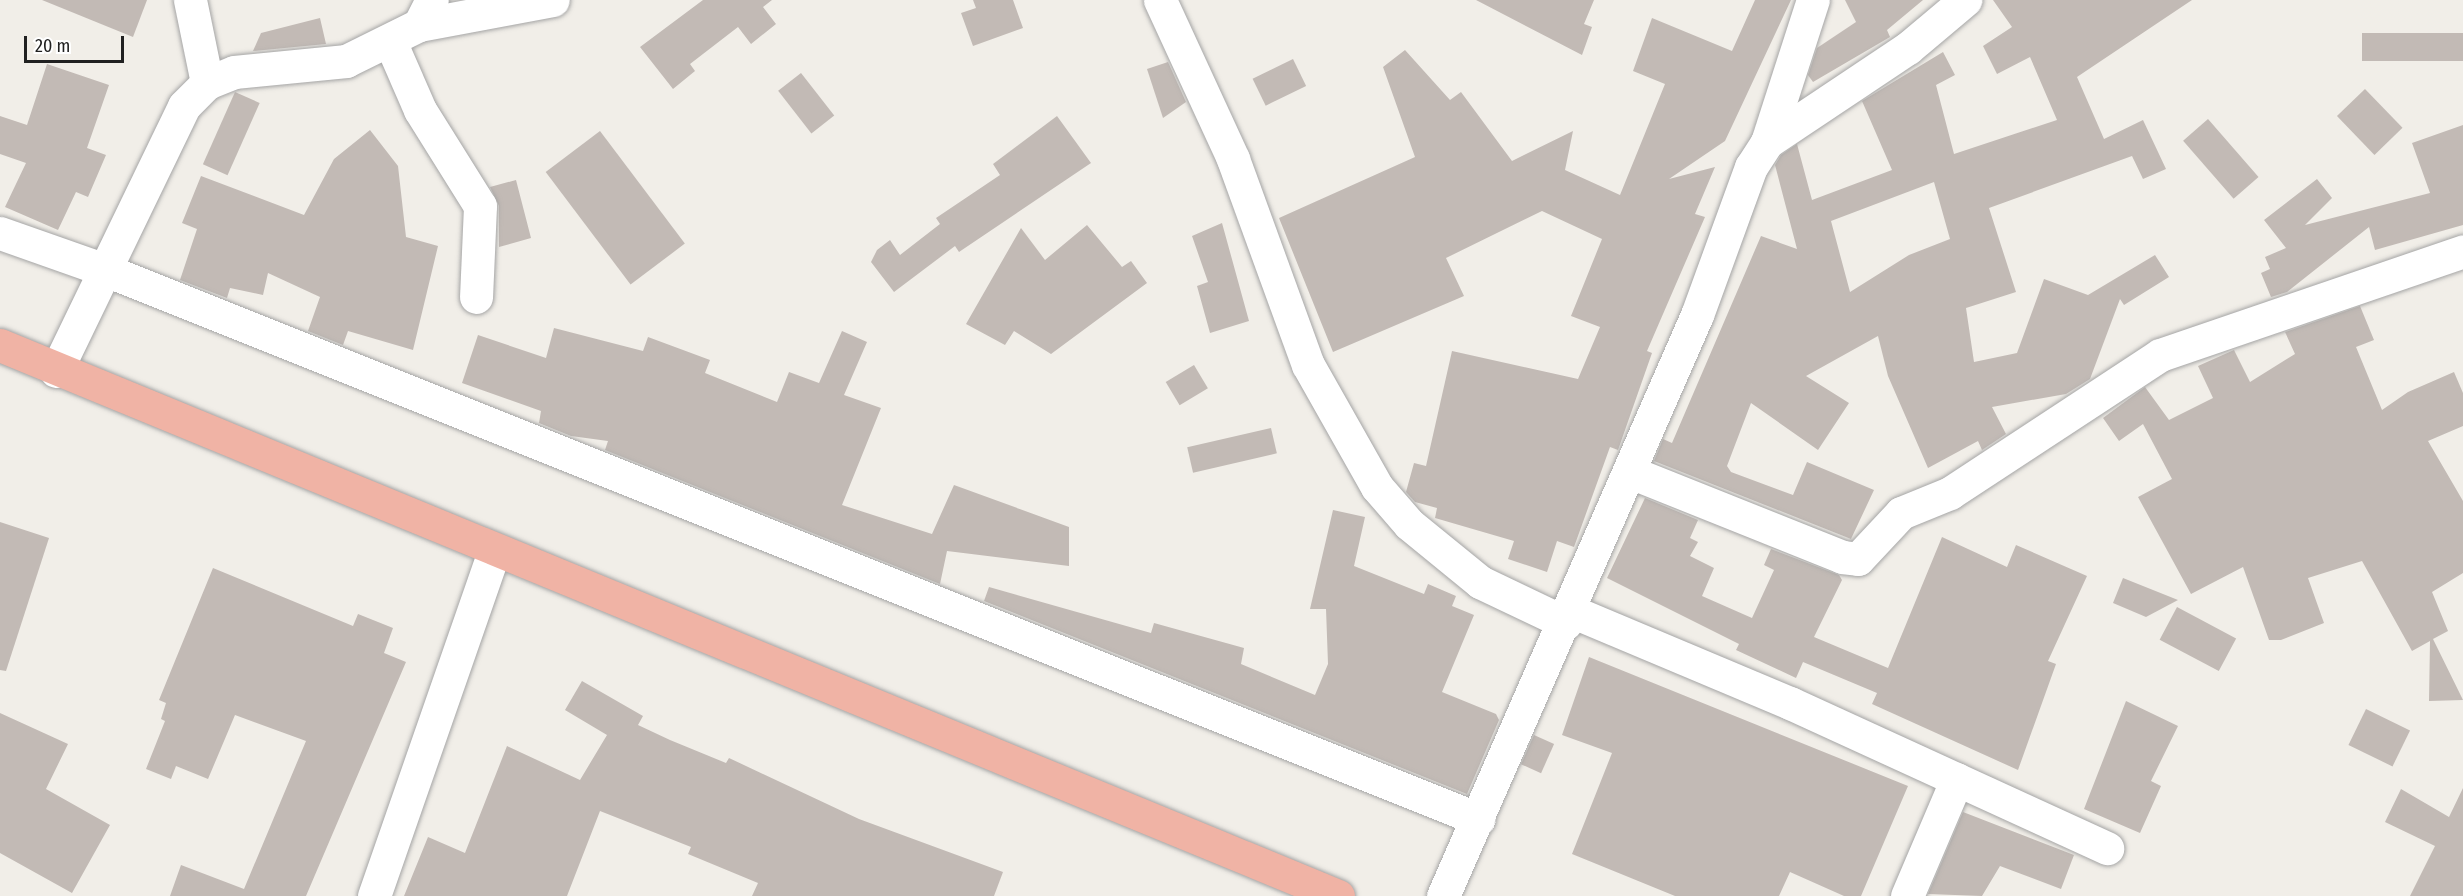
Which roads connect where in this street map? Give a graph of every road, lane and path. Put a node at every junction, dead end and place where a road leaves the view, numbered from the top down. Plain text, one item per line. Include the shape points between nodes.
1 (190, 0) edge
2 (553, 0) edge
3 (1160, 0) edge
4 (1813, 0) edge
5 (1965, 0) edge
6 (425, 12) edge
7 (390, 41) junction
8 (207, 83) junction
9 (1767, 142) junction
10 (0, 233) edge
11 (2463, 251) edge
12 (108, 271) junction
13 (476, 297) dead end
14 (0, 345) edge
15 (56, 371) junction
16 (1630, 472) junction
17 (494, 552) junction
18 (1568, 617) junction
19 (1957, 779) junction
20 (1478, 819) junction
21 (2107, 848) dead end
22 (374, 896) edge
23 (1338, 896) edge
24 (1443, 896) edge
25 (1906, 896) edge

1 - 8 street
2 - 6 street
3 - 18 street via 1233,159 1308,365 1377,487 1409,524 1480,582 1507,600
4 - 9 street
5 - 9 street via 1908,48
6 - 7 street
7 - 8 street via 346,61 234,72
7 - 13 street via 420,110 480,206
8 - 12 street via 183,106
9 - 16 street via 1751,167 1697,315
10 - 12 street
11 - 16 street via 2160,355 1950,493 1901,513 1858,559 1842,557
12 - 15 street
12 - 20 street
14 - 15 highway
15 - 17 highway
16 - 18 street
17 - 22 street
17 - 23 highway
18 - 19 street
18 - 20 street
19 - 21 street
19 - 25 street
20 - 24 street

